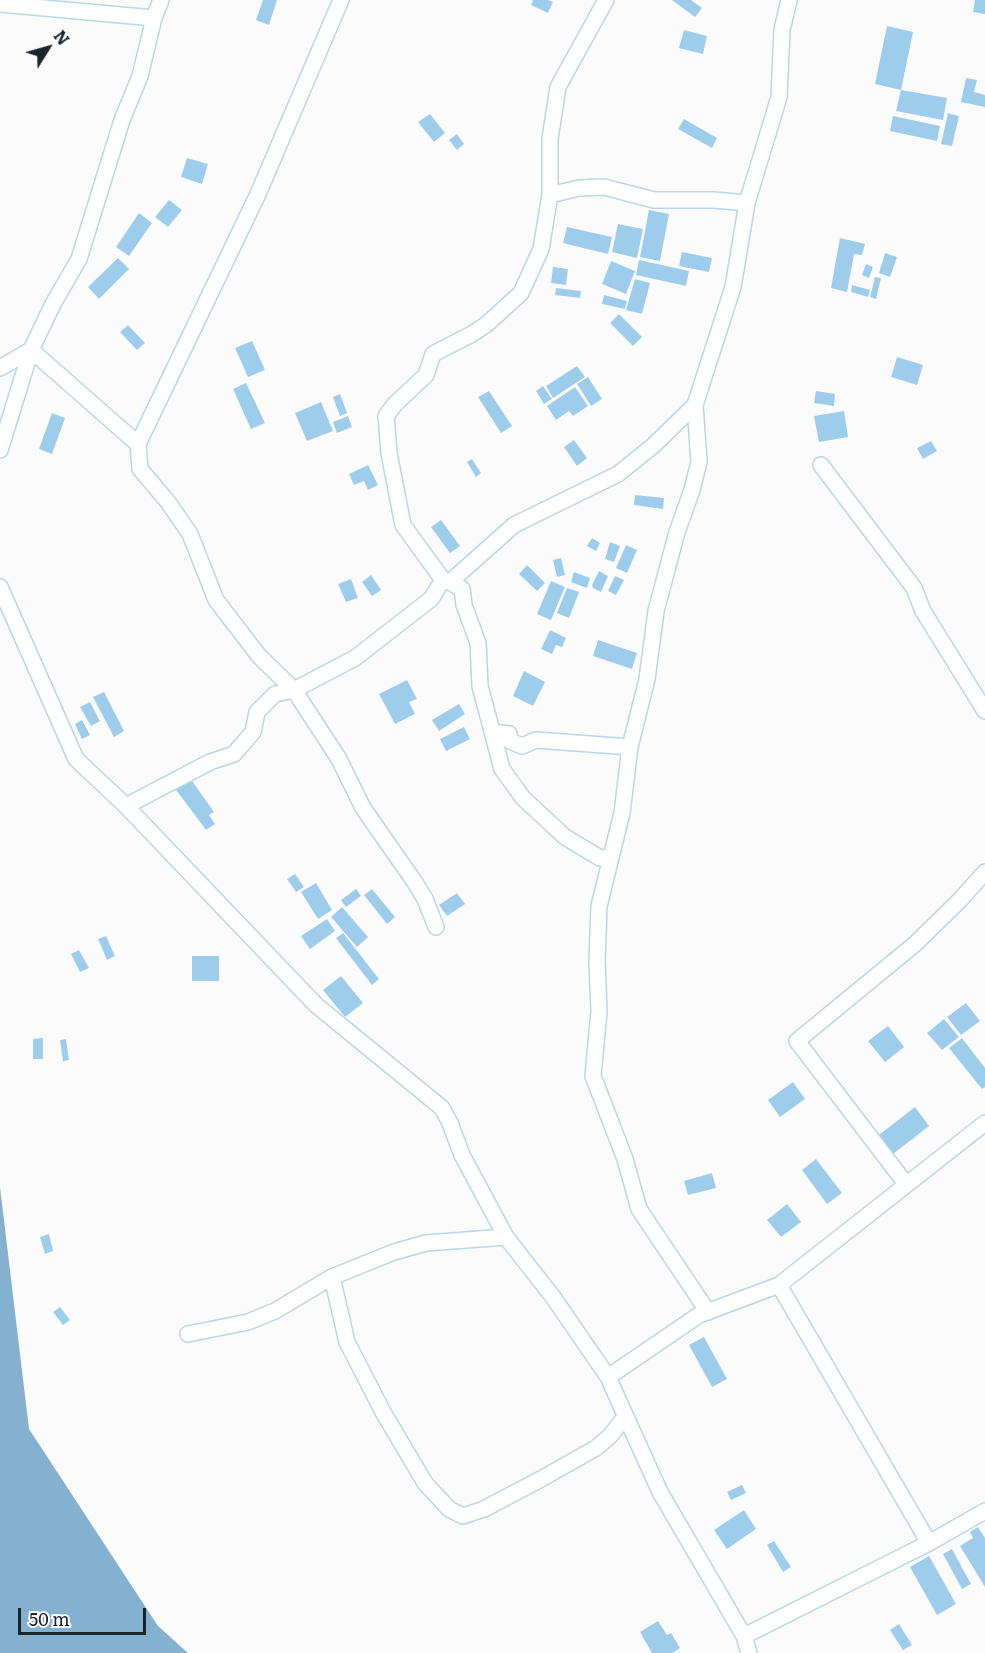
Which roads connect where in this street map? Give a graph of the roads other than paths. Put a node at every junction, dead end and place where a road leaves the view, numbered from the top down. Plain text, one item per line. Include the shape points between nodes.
1 (161, 0) edge
2 (342, 0) edge
3 (606, 0) edge
4 (789, 0) edge
5 (0, 4) edge
6 (154, 18) junction
7 (550, 195) junction
8 (747, 203) junction
9 (31, 350) junction
10 (0, 368) edge
11 (696, 405) junction
12 (138, 444) junction
13 (0, 450) edge
14 (821, 465) dead end
15 (447, 581) junction
16 (0, 587) edge
17 (294, 690) junction
18 (985, 711) edge
19 (493, 732) junction
20 (630, 747) junction
21 (126, 806) junction
22 (610, 857) junction
23 (985, 872) edge
24 (436, 927) dead end
25 (985, 1123) edge
26 (906, 1184) junction
27 (506, 1237) junction
28 (332, 1277) junction
29 (780, 1285) junction
30 (708, 1312) junction
31 (188, 1334) dead end
32 (608, 1377) junction
33 (625, 1417) junction
34 (985, 1510) edge
35 (929, 1543) junction
36 (744, 1636) junction
37 (750, 1653) edge

1 - 6 street
2 - 12 street via 258,194
3 - 7 street via 558,87 550,139
4 - 8 street via 782,30 779,97
5 - 6 street
6 - 9 street via 140,76 122,120 79,259
7 - 8 street via 579,188 604,188 654,201
7 - 15 street via 541,249 521,293 487,324 433,354 426,375 386,416 403,525
8 - 11 street via 734,287
9 - 10 street
9 - 12 street
9 - 13 street
11 - 15 street via 618,474 514,525
11 - 20 street via 699,462 656,611 647,679
12 - 17 street via 141,469 190,534 216,600 259,656
14 - 18 street via 914,588 923,611
15 - 17 street via 431,599 355,658
15 - 19 street via 462,589 478,643 480,686
16 - 21 street via 76,759
17 - 21 street via 275,694 257,712 253,732 234,754 210,762
17 - 24 street via 339,759 363,808 414,881
19 - 20 street via 508,734 510,741 522,746 536,740
19 - 22 street via 502,769 523,798 565,837 600,858
20 - 22 street via 622,813
21 - 27 street via 316,1005 442,1108
22 - 30 street via 599,906 599,1011 593,1076 625,1159 639,1209
23 - 26 street via 915,944 797,1041
25 - 26 street
26 - 29 street
27 - 28 street via 426,1243
27 - 32 street
28 - 31 street via 248,1322
28 - 33 street via 347,1342 382,1412 424,1483 449,1509 463,1516 484,1509 596,1448
29 - 30 street
29 - 35 street
30 - 32 street
32 - 33 street
33 - 36 street via 660,1492
34 - 35 street
35 - 36 street
36 - 37 street

